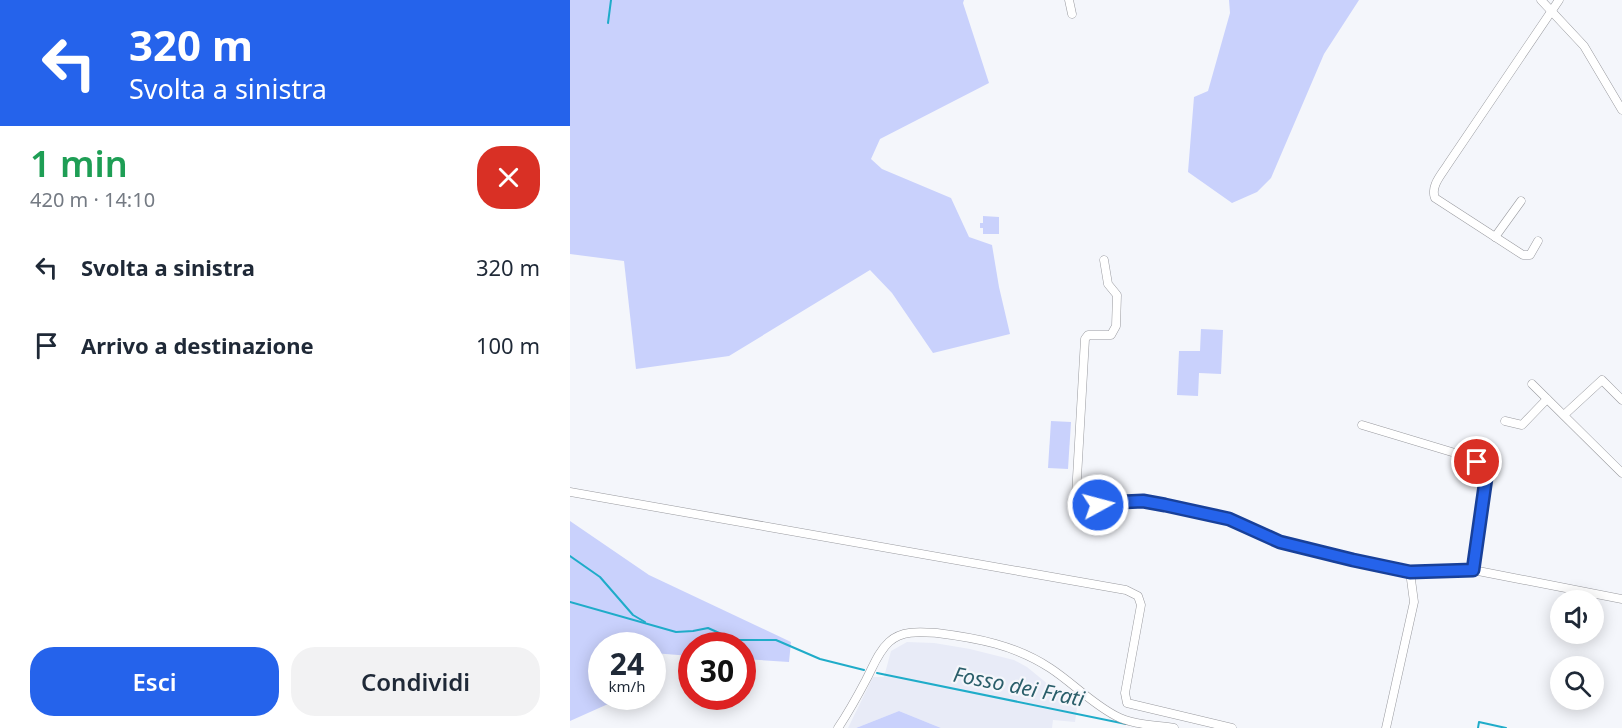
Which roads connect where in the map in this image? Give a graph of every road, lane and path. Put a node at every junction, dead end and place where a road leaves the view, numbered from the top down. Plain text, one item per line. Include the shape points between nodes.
1 (1069, 0) edge
2 (1541, 0) edge
3 (1559, 0) edge
4 (1552, 11) junction
5 (1072, 14) dead end
6 (1622, 110) edge
7 (1521, 201) dead end
8 (1495, 237) junction
9 (1538, 241) dead end
10 (1104, 260) dead end
11 (1532, 384) dead end
12 (1547, 399) junction
13 (1622, 400) edge
14 (1563, 415) junction
15 (1505, 422) dead end
16 (1362, 425) dead end
17 (1622, 473) edge
18 (570, 492) edge
19 (1473, 570) junction
20 (1410, 572) junction
21 (1622, 599) edge
22 (838, 728) edge
23 (1174, 728) edge
24 (1232, 728) edge
25 (1386, 728) edge

1 - 5 street
2 - 4 street
3 - 4 street
4 - 6 street via 1584,46
4 - 8 street via 1434,186 1436,198
7 - 8 street
8 - 9 street via 1527,256
10 - 20 street via 1108,284 1117,295 1116,326 1111,335 1088,335 1085,339 1076,495 1079,502 1098,505 1143,501 1165,505 1229,519 1280,542
11 - 12 street
12 - 14 street
12 - 15 street via 1522,425
13 - 14 street via 1602,380
14 - 17 street
16 - 19 street via 1485,466
18 - 24 street via 1126,590 1138,596 1141,605 1125,693 1127,703
19 - 20 street
19 - 21 street
20 - 25 street via 1414,602
22 - 23 street via 883,648 900,635 918,631 976,637 1010,647 1050,668 1087,699 1118,718

